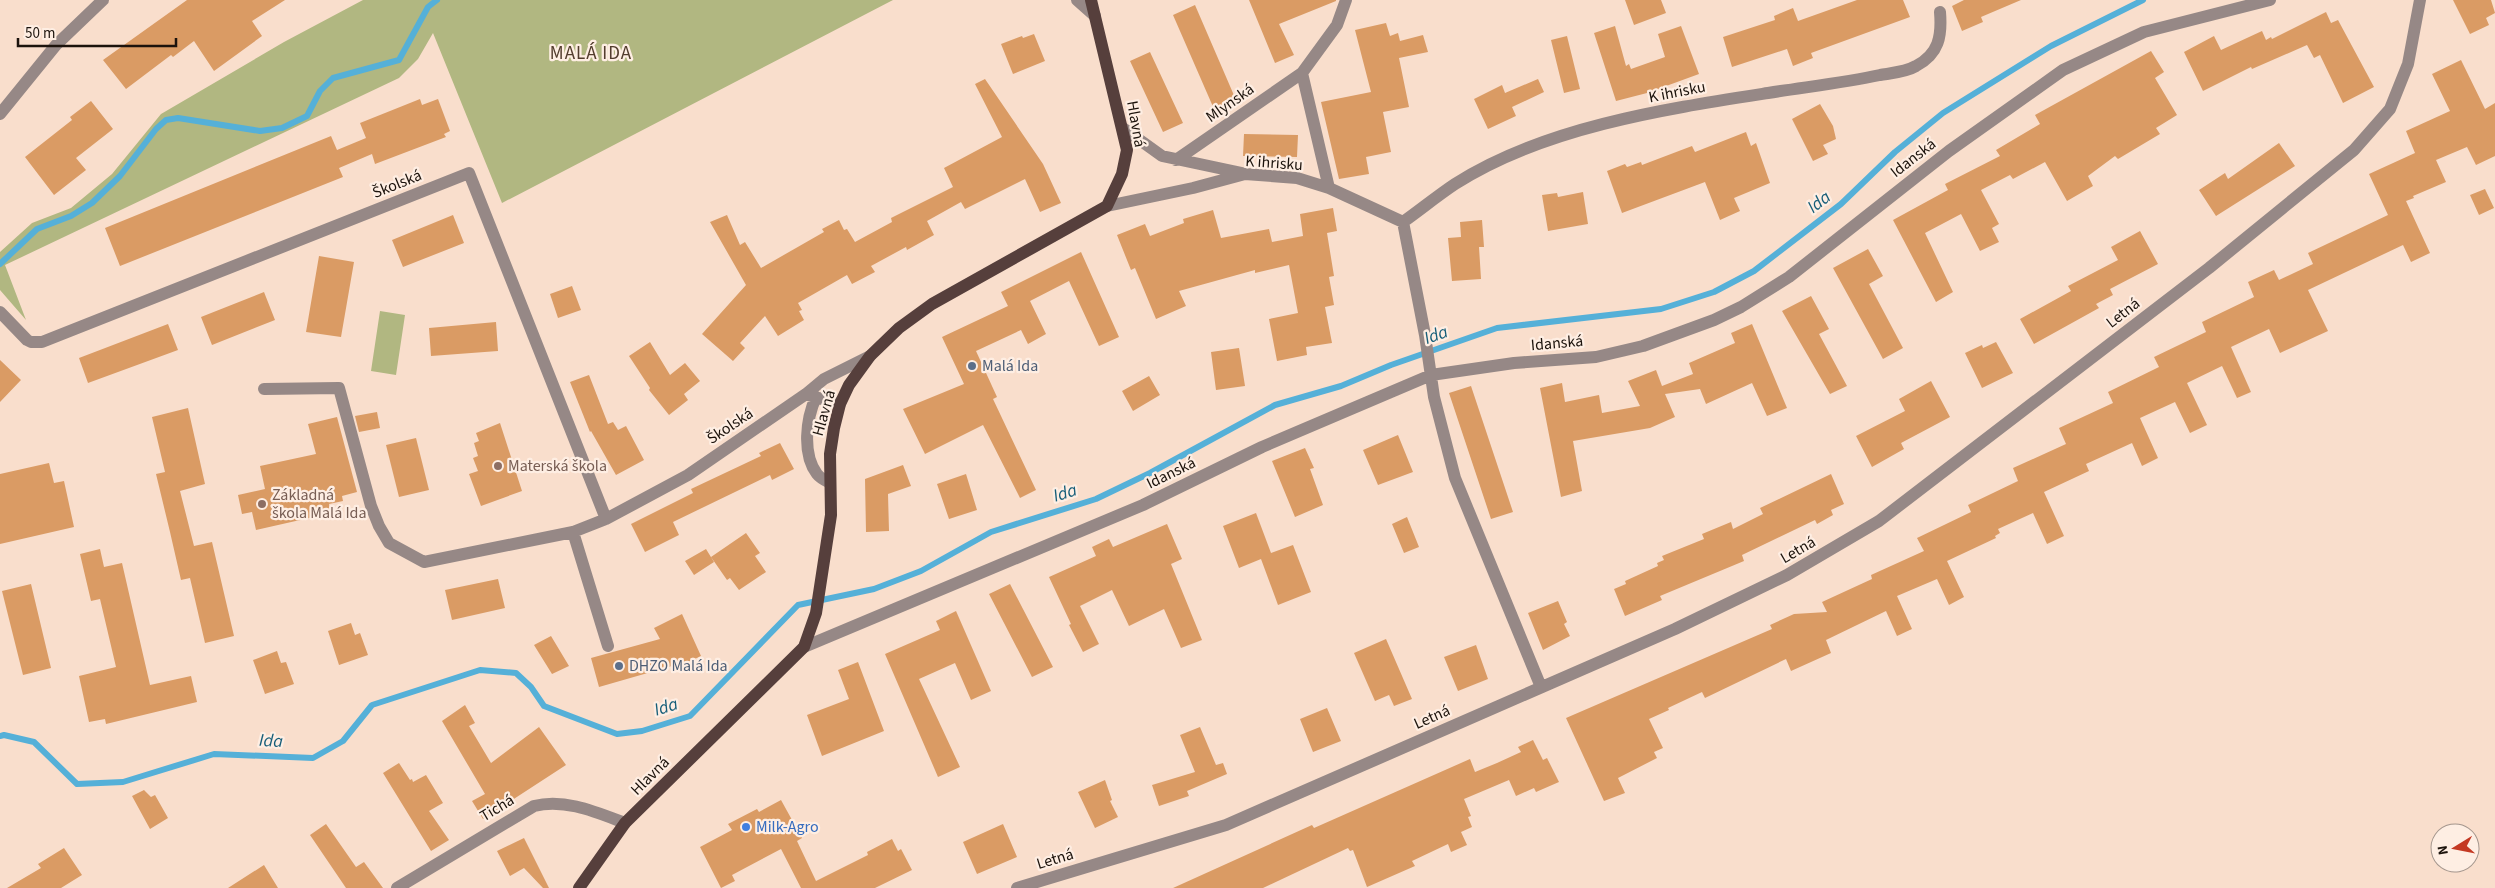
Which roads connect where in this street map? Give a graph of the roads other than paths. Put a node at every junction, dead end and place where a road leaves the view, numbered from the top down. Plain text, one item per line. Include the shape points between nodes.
1 (103, 0) edge
2 (1077, 0) edge
3 (1091, 0) edge
4 (1346, 0) edge
5 (2270, 0) edge
6 (2420, 0) edge
7 (1940, 12) dead end
8 (1095, 16) junction
9 (1302, 73) junction
10 (0, 114) edge
11 (1123, 128) junction
12 (1176, 160) junction
13 (1245, 174) junction
14 (1329, 188) junction
15 (1107, 206) junction
16 (1403, 222) junction
17 (0, 312) edge
18 (870, 356) junction
19 (1431, 370) junction
20 (264, 389) dead end
21 (811, 396) junction
22 (840, 404) junction
23 (830, 484) junction
24 (606, 519) junction
25 (574, 532) junction
26 (608, 646) dead end
27 (804, 647) junction
28 (1542, 687) junction
29 (625, 823) junction
30 (397, 888) edge
31 (580, 888) edge
32 (1017, 888) edge

1 - 10 street via 56,45
2 - 8 street
3 - 8 main road, Hlavná
4 - 9 street, Mlynská via 1336,24
5 - 19 street, Idanská via 2144,32 2063,70 1949,151 1789,277 1714,320 1643,346 1596,357
6 - 28 street, Letná via 2408,64 2390,109 2354,150 2209,268 1879,521 1787,575 1675,629
7 - 16 street, K ihrisku via 1941,38 1927,60 1914,67 1635,117 1562,136 1503,159 1455,184
8 - 11 main road, Hlavná
9 - 12 street, Mlynská
9 - 14 street
11 - 12 street via 1162,156
11 - 15 main road, Hlavná via 1127,150 1122,174
12 - 13 street
13 - 14 street, K ihrisku via 1297,178
13 - 15 street, K ihrisku
14 - 16 street, K ihrisku
15 - 18 main road, Hlavná via 932,304 899,328
16 - 19 street
17 - 24 street, Školská via 27,340 42,342 469,173
18 - 21 street, Školská via 824,379
18 - 22 main road, Hlavná
19 - 27 street, Idanská via 1143,504
19 - 28 street via 1434,397 1455,478
20 - 25 street, Školská via 339,388 376,520 389,543 404,553 424,562 439,561
21 - 22 street
21 - 23 street via 808,449 818,474
21 - 24 street, Školská via 688,475
22 - 23 main road, Hlavná via 830,454
23 - 27 main road, Hlavná via 832,515 816,613
24 - 25 street, Školská
25 - 26 street
27 - 29 main road, Hlavná
28 - 32 street, Letná via 1226,825
29 - 30 street, Tichá via 557,803 534,806
29 - 31 main road, Hlavná

